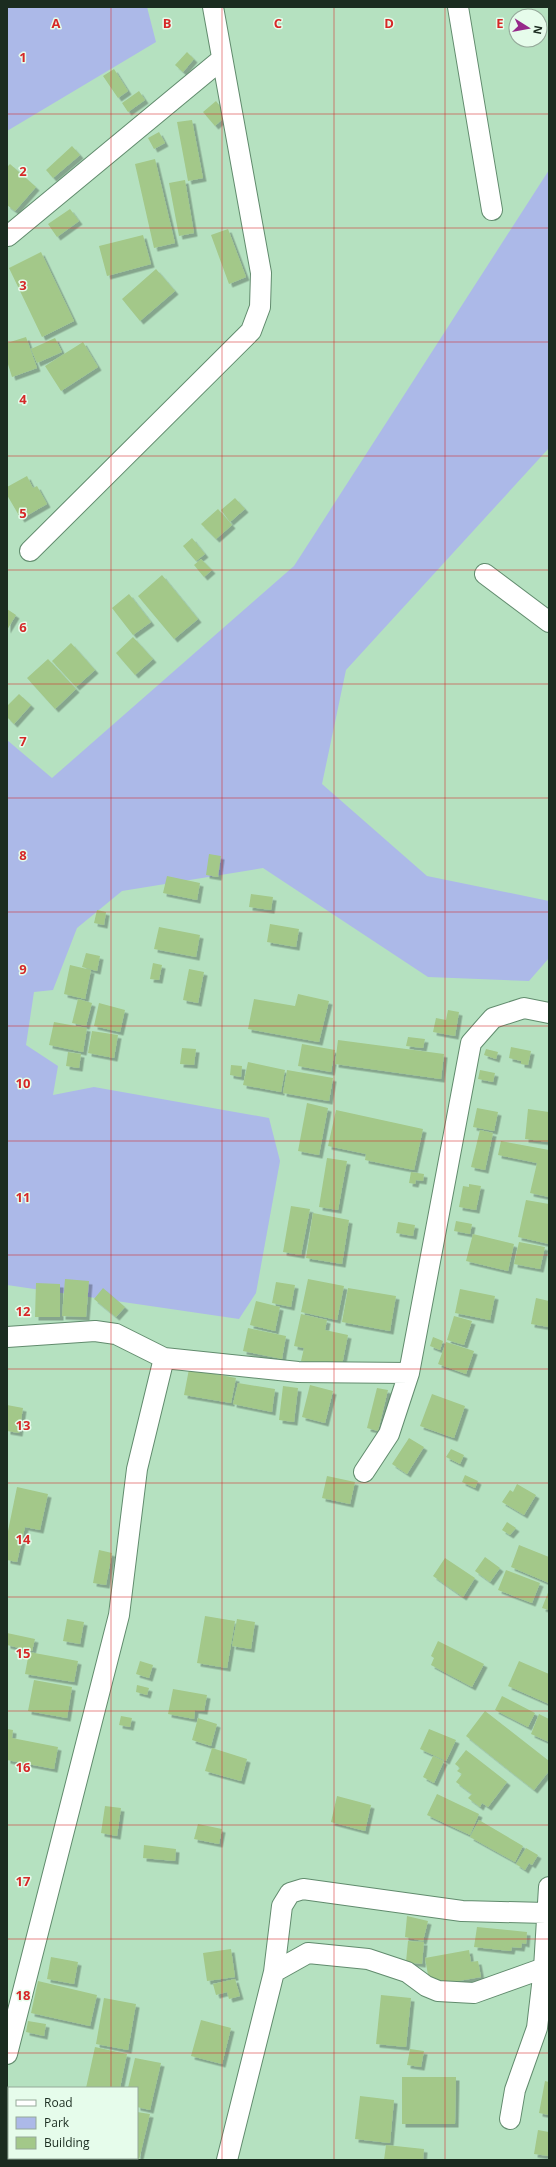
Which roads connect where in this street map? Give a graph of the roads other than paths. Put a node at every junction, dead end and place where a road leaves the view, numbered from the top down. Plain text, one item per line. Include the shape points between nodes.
1 (213, 7) edge
2 (458, 7) edge
3 (222, 59) junction
4 (492, 210) dead end
5 (8, 236) dead end
6 (30, 551) dead end
7 (485, 574) dead end
8 (549, 622) edge
9 (549, 1013) edge
10 (7, 1337) edge
11 (164, 1358) junction
12 (409, 1373) junction
13 (364, 1472) dead end
14 (549, 1887) edge
15 (546, 1914) junction
16 (544, 1968) junction
17 (274, 1972) junction
18 (7, 2054) edge
19 (510, 2119) dead end
20 (227, 2160) edge

1 - 3 street
2 - 4 street
3 - 5 street
3 - 6 street via 261,273 260,307 251,331
7 - 8 street
9 - 12 street via 524,1008 493,1018 471,1043
10 - 11 street via 102,1332 116,1334
11 - 12 street via 298,1372
11 - 18 street via 137,1469 119,1615
12 - 13 street via 389,1434
14 - 15 street
15 - 16 street
15 - 17 street via 462,1911 303,1889 290,1893 282,1906
16 - 17 street via 474,1993 438,1991 426,1986 407,1972 368,1958 308,1954
16 - 19 street via 537,2028 515,2090
17 - 20 street

